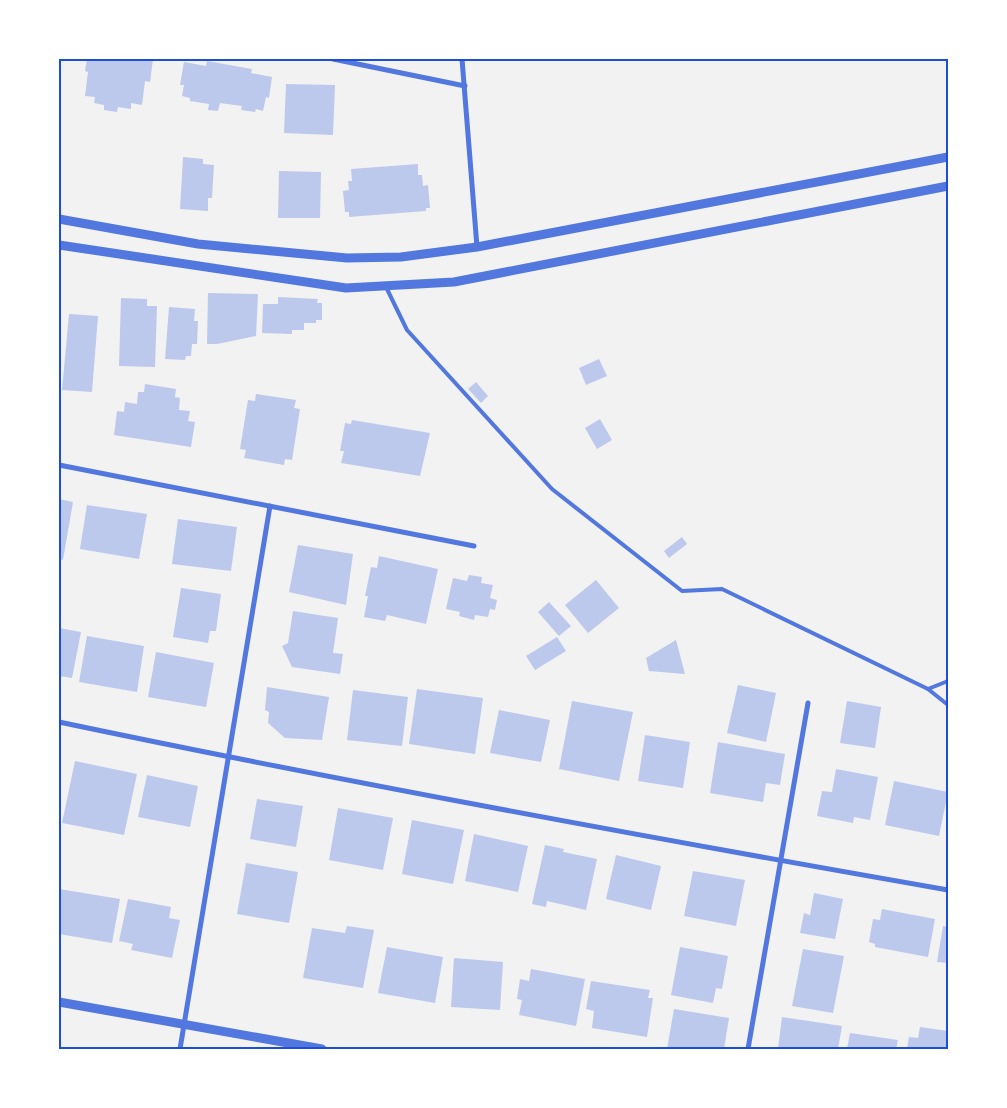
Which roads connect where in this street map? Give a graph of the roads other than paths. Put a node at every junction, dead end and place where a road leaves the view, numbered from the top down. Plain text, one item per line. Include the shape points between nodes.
1 (333, 59) edge
2 (462, 59) edge
3 (464, 86) junction
4 (948, 157) edge
5 (948, 186) edge
6 (59, 219) edge
7 (59, 245) edge
8 (478, 247) junction
9 (385, 286) junction
10 (59, 464) edge
11 (270, 506) junction
12 (474, 546) dead end
13 (948, 681) edge
14 (928, 689) junction
15 (808, 703) dead end
16 (948, 705) edge
17 (59, 722) edge
18 (229, 758) junction
19 (782, 861) junction
20 (948, 890) edge
21 (59, 1002) edge
22 (185, 1025) junction
23 (180, 1049) edge
24 (322, 1049) edge
25 (748, 1049) edge

1 - 3 street
2 - 3 street
3 - 8 street
4 - 8 street
5 - 9 street via 454,282
6 - 8 street via 198,244 347,258 401,257
7 - 9 street via 346,288
9 - 14 lane via 407,330 552,489 682,591 722,589
10 - 11 street
11 - 12 street
11 - 18 street
13 - 14 lane
14 - 16 lane
15 - 19 street
17 - 18 street
18 - 19 street
18 - 22 street
19 - 20 street
19 - 25 street
21 - 22 street
22 - 23 street
22 - 24 street

